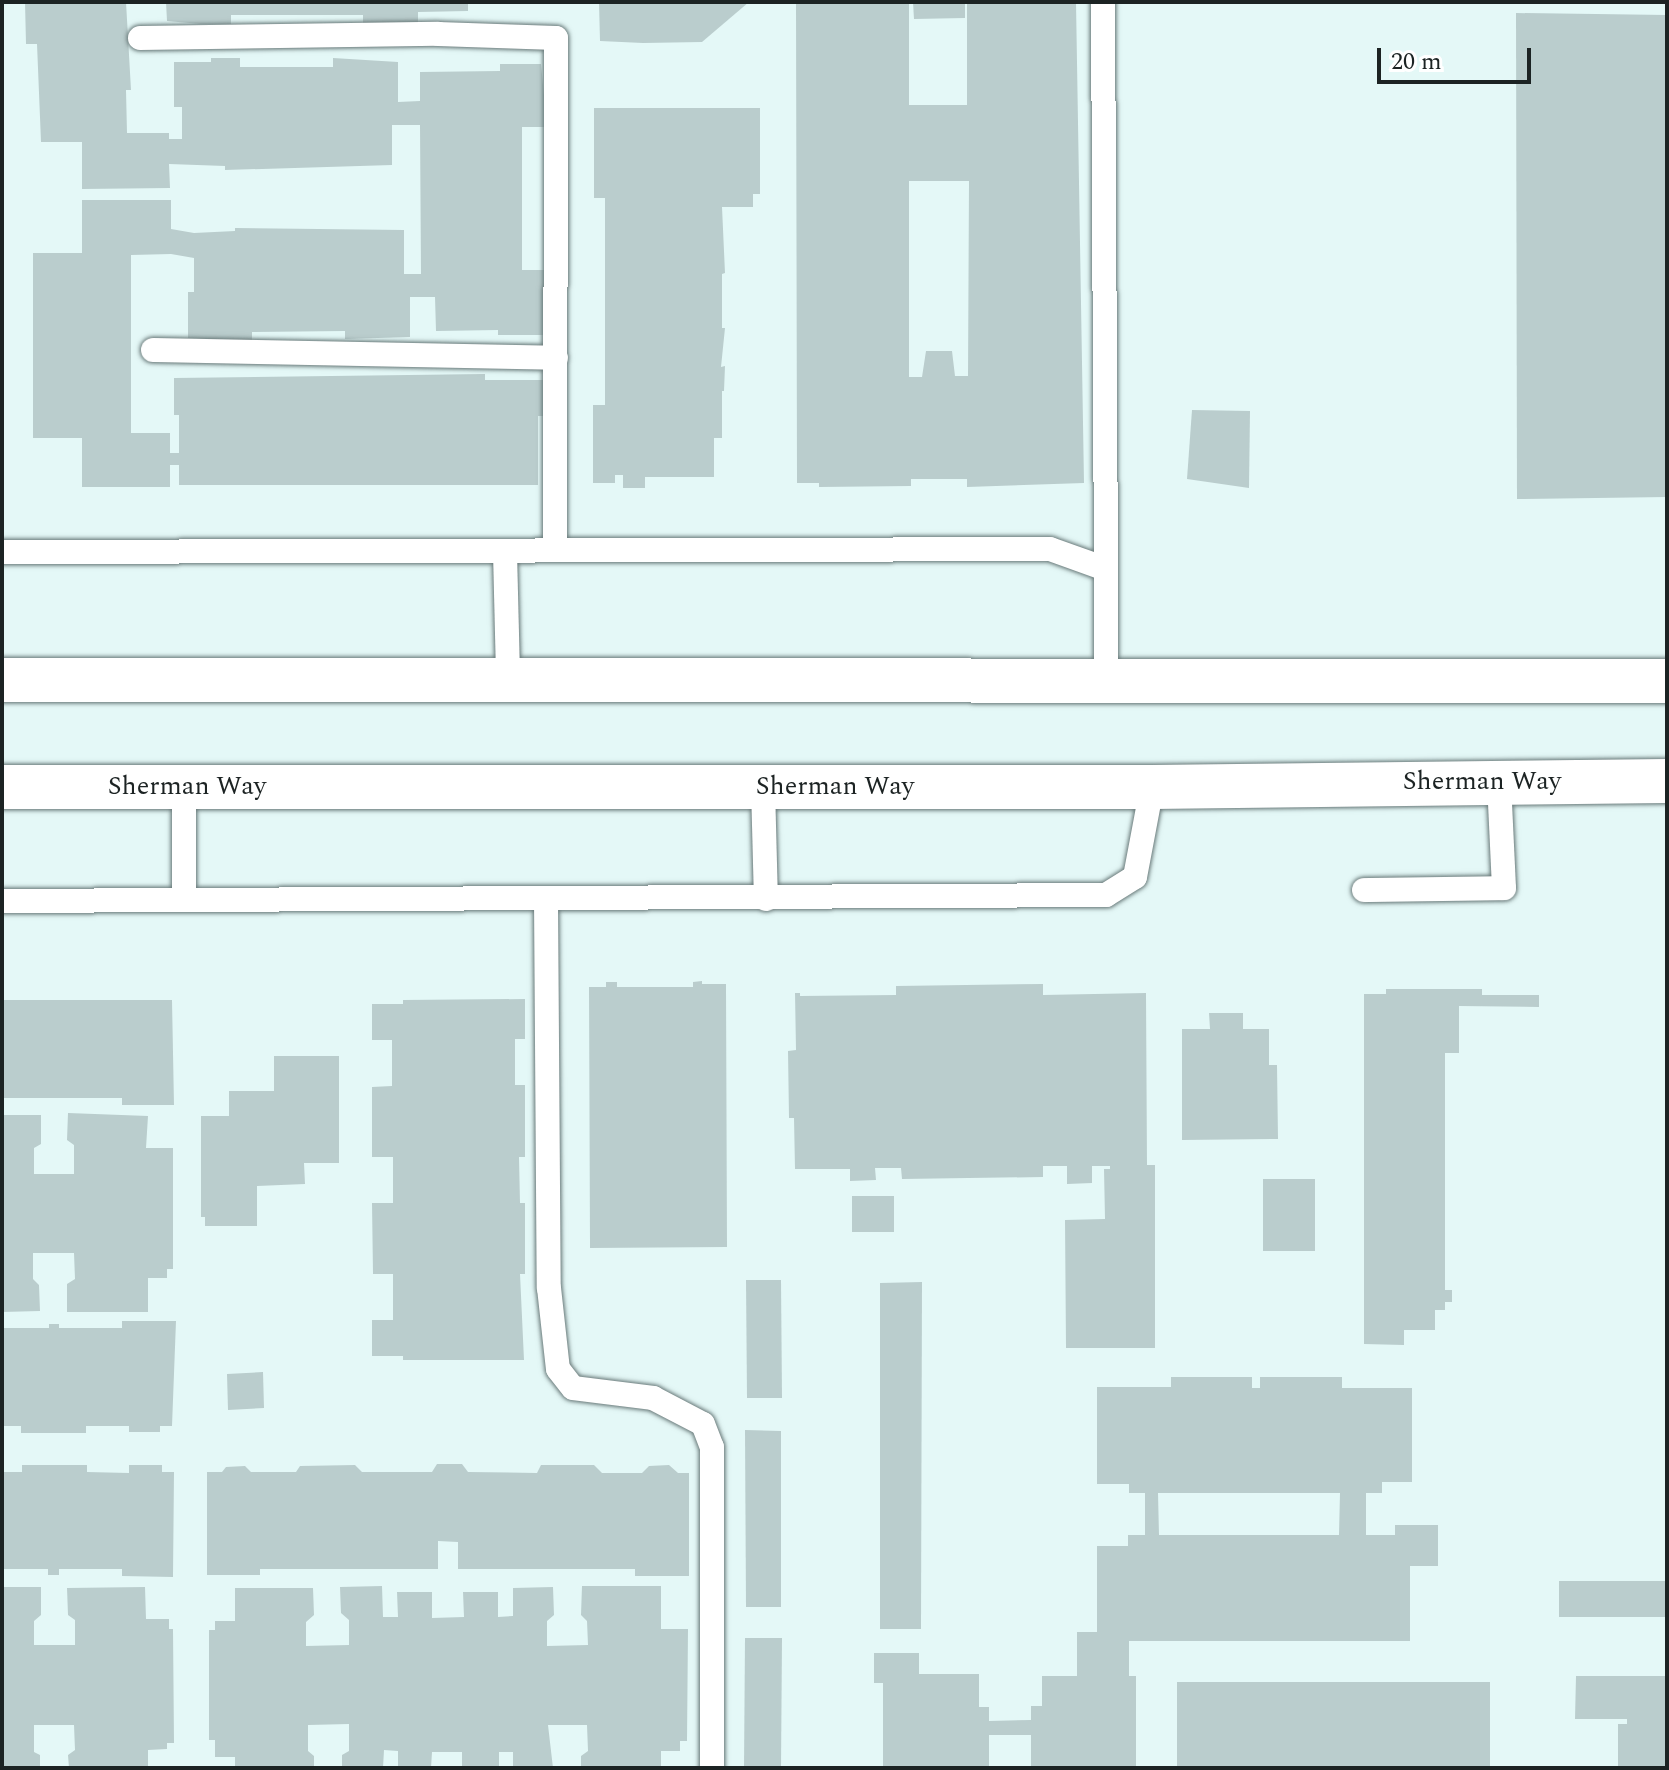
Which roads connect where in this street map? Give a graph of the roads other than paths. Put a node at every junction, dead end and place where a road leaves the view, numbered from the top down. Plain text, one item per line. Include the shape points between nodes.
1 (1103, 2) edge
2 (140, 38) dead end
3 (153, 350) dead end
4 (556, 358) junction
5 (555, 549) junction
6 (2, 552) edge
7 (505, 552) junction
8 (1106, 569) junction
9 (508, 679) junction
10 (2, 680) edge
11 (1667, 681) edge
12 (1106, 683) junction
13 (1499, 780) junction
14 (1667, 781) edge
15 (2, 787) edge
16 (184, 787) junction
17 (763, 787) junction
18 (1152, 787) junction
19 (1364, 890) dead end
20 (546, 899) junction
21 (766, 899) junction
22 (184, 900) junction
23 (2, 901) edge
24 (712, 1768) edge

1 - 8 lane
2 - 4 lane via 556,38
3 - 4 lane
4 - 5 lane
5 - 7 lane
5 - 8 lane via 1050,549
6 - 7 lane
7 - 9 lane
8 - 12 lane
9 - 10 main road
9 - 12 main road
11 - 12 main road
13 - 14 main road, Sherman Way
13 - 18 main road, Sherman Way
13 - 19 lane via 1504,888
15 - 16 main road, Sherman Way
16 - 17 main road, Sherman Way
16 - 22 lane
17 - 18 main road, Sherman Way
17 - 21 lane
18 - 21 lane via 1135,877 1106,895
20 - 21 lane
20 - 22 lane
20 - 24 lane via 549,1288 558,1369 573,1388 653,1398 703,1424 712,1447
22 - 23 lane

